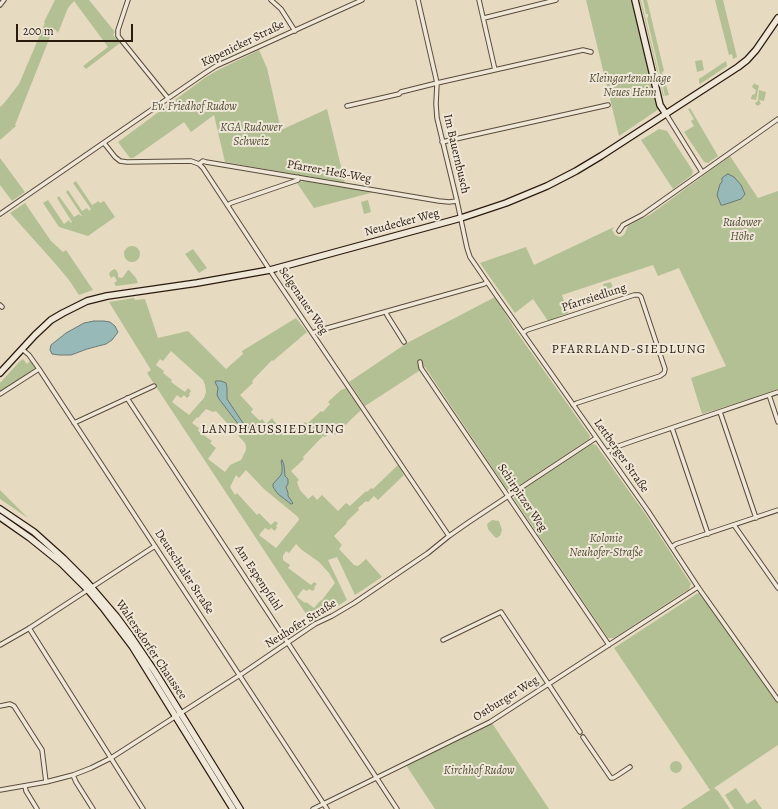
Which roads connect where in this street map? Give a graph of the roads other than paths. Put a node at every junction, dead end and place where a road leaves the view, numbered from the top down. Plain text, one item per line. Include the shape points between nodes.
1 (4, 0) edge
2 (128, 0) edge
3 (271, 0) edge
4 (362, 0) edge
5 (418, 0) edge
6 (479, 0) edge
7 (556, 0) edge
8 (635, 0) edge
9 (0, 5) edge
10 (484, 18) junction
11 (778, 18) edge
12 (295, 30) junction
13 (591, 52) dead end
14 (495, 70) junction
15 (437, 83) junction
16 (168, 98) junction
17 (608, 105) dead end
18 (347, 106) dead end
19 (666, 114) junction
20 (778, 119) edge
21 (442, 142) junction
22 (104, 143) junction
23 (199, 164) junction
24 (702, 172) junction
25 (298, 177) junction
26 (457, 201) junction
27 (228, 205) junction
28 (0, 214) edge
29 (461, 218) junction
30 (619, 231) dead end
31 (270, 270) junction
32 (487, 282) junction
33 (386, 312) junction
34 (313, 333) junction
35 (523, 333) junction
36 (404, 342) dead end
37 (22, 349) junction
38 (420, 362) dead end
39 (39, 370) junction
40 (0, 373) edge
41 (154, 386) dead end
42 (778, 392) edge
43 (0, 394) edge
44 (769, 396) junction
45 (127, 398) junction
46 (573, 405) junction
47 (720, 412) junction
48 (778, 422) edge
49 (74, 423) junction
50 (672, 428) junction
51 (596, 438) junction
52 (607, 452) junction
53 (508, 496) junction
54 (0, 509) edge
55 (778, 510) edge
56 (0, 517) edge
57 (756, 518) junction
58 (734, 525) junction
59 (34, 532) junction
60 (708, 534) junction
61 (449, 536) junction
62 (30, 538) junction
63 (155, 546) junction
64 (672, 547) junction
65 (698, 587) junction
66 (90, 588) junction
67 (778, 588) edge
68 (29, 628) junction
69 (443, 640) dead end
70 (288, 643) junction
71 (0, 645) edge
72 (609, 645) junction
73 (240, 675) junction
74 (548, 684) junction
75 (778, 700) edge
76 (0, 706) edge
77 (178, 715) junction
78 (580, 732) dead end
79 (583, 737) dead end
80 (110, 758) junction
81 (630, 767) dead end
82 (73, 775) junction
83 (377, 778) junction
84 (46, 782) junction
85 (25, 786) junction
86 (0, 790) edge
87 (324, 804) junction
88 (37, 809) edge
89 (93, 809) edge
90 (142, 809) edge
91 (233, 809) edge
92 (240, 809) edge
93 (313, 809) edge
94 (327, 809) edge
95 (398, 809) edge

1 - 9 street
2 - 16 street via 118,36
3 - 12 street via 281,9
4 - 12 street, Köpenicker Straße
5 - 15 street, Im Bauernbusch
6 - 10 street
7 - 10 street
8 - 19 street via 660,105
10 - 14 street
11 - 19 street, Neudecker Weg via 747,60
12 - 16 street, Köpenicker Straße via 216,66
13 - 14 street via 583,50
14 - 15 street
15 - 18 street
15 - 21 street, Im Bauernbusch via 436,112
16 - 22 street, Köpenicker Straße
17 - 21 street
19 - 24 street
19 - 29 street, Neudecker Weg via 576,171 526,195
20 - 24 street
21 - 26 street, Im Bauernbusch
22 - 23 street via 120,161 124,162 191,161
22 - 28 street, Köpenicker Straße
23 - 25 street, Pfarrer-Heß-Weg via 206,162
23 - 27 street, Selgenauer Weg
24 - 30 street via 642,215 623,225
25 - 26 street, Pfarrer-Heß-Weg via 439,201
25 - 27 street via 298,180
26 - 29 street, Im Bauernbusch
27 - 31 street, Selgenauer Weg
29 - 31 street, Neudecker Weg
29 - 32 street, Lettberger Straße via 468,252
31 - 34 street, Selgenauer Weg
31 - 37 street, Neudecker Weg via 107,296 87,302 51,320
32 - 33 street
32 - 35 street, Lettberger Straße
33 - 34 street
33 - 36 street
34 - 61 street, Selgenauer Weg
35 - 46 street, Lettberger Straße
35 - 46 street, Pfarrsiedlung via 634,295 641,297 665,369 664,373
37 - 39 street, Deutschtaler Straße
37 - 40 street, Neudecker Weg
38 - 53 street, Schirpitzer Weg via 421,368
39 - 43 street
39 - 49 street, Deutschtaler Straße
41 - 45 street
42 - 44 street
44 - 47 street
44 - 48 street
45 - 49 street
45 - 70 street, Am Espenpfuhl
46 - 51 street, Lettberger Straße
47 - 50 street
47 - 57 street
49 - 63 street, Deutschtaler Straße
50 - 52 street
50 - 60 street
51 - 52 street, Lettberger Straße
51 - 53 street, Neuhofer Straße
52 - 64 street, Lettberger Straße
53 - 61 street, Neuhofer Straße
53 - 72 street, Schirpitzer Weg
54 - 59 street, Waltersdorfer Chaussee
55 - 57 street
56 - 62 street, Waltersdorfer Chaussee
57 - 58 street
58 - 60 street
58 - 67 street
59 - 62 street
59 - 66 street, Waltersdorfer Chaussee via 72,566
60 - 64 street
61 - 70 street, Neuhofer Straße via 354,603 315,624
62 - 66 street, Waltersdorfer Chaussee
63 - 66 street
63 - 73 street, Deutschtaler Straße
64 - 65 street, Lettberger Straße
65 - 72 street, Ostburger Weg
65 - 75 street, Lettberger Straße
66 - 68 street
66 - 77 street, Waltersdorfer Chaussee via 127,630
68 - 71 street
68 - 80 street
69 - 74 street via 501,612
70 - 73 street, Neuhofer Straße
70 - 83 street, Am Espenpfuhl
72 - 74 street, Ostburger Weg
73 - 77 street, Neuhofer Straße
73 - 87 street, Deutschtaler Straße
74 - 78 street
74 - 83 street, Ostburger Weg via 490,722
76 - 84 street via 14,706 42,750
77 - 80 street, Neuhofer Straße
77 - 91 street, Waltersdorfer Chaussee
77 - 92 street, Waltersdorfer Chaussee
79 - 81 street via 610,778
80 - 82 street, Neuhofer Straße
80 - 90 street
82 - 84 street, Neuhofer Straße
82 - 89 street
83 - 87 street, Ostburger Weg
83 - 95 street, Am Espenpfuhl
84 - 85 street, Neuhofer Straße
85 - 86 street, Neuhofer Straße
85 - 88 street
87 - 93 street, Ostburger Weg
87 - 94 street, Deutschtaler Straße

